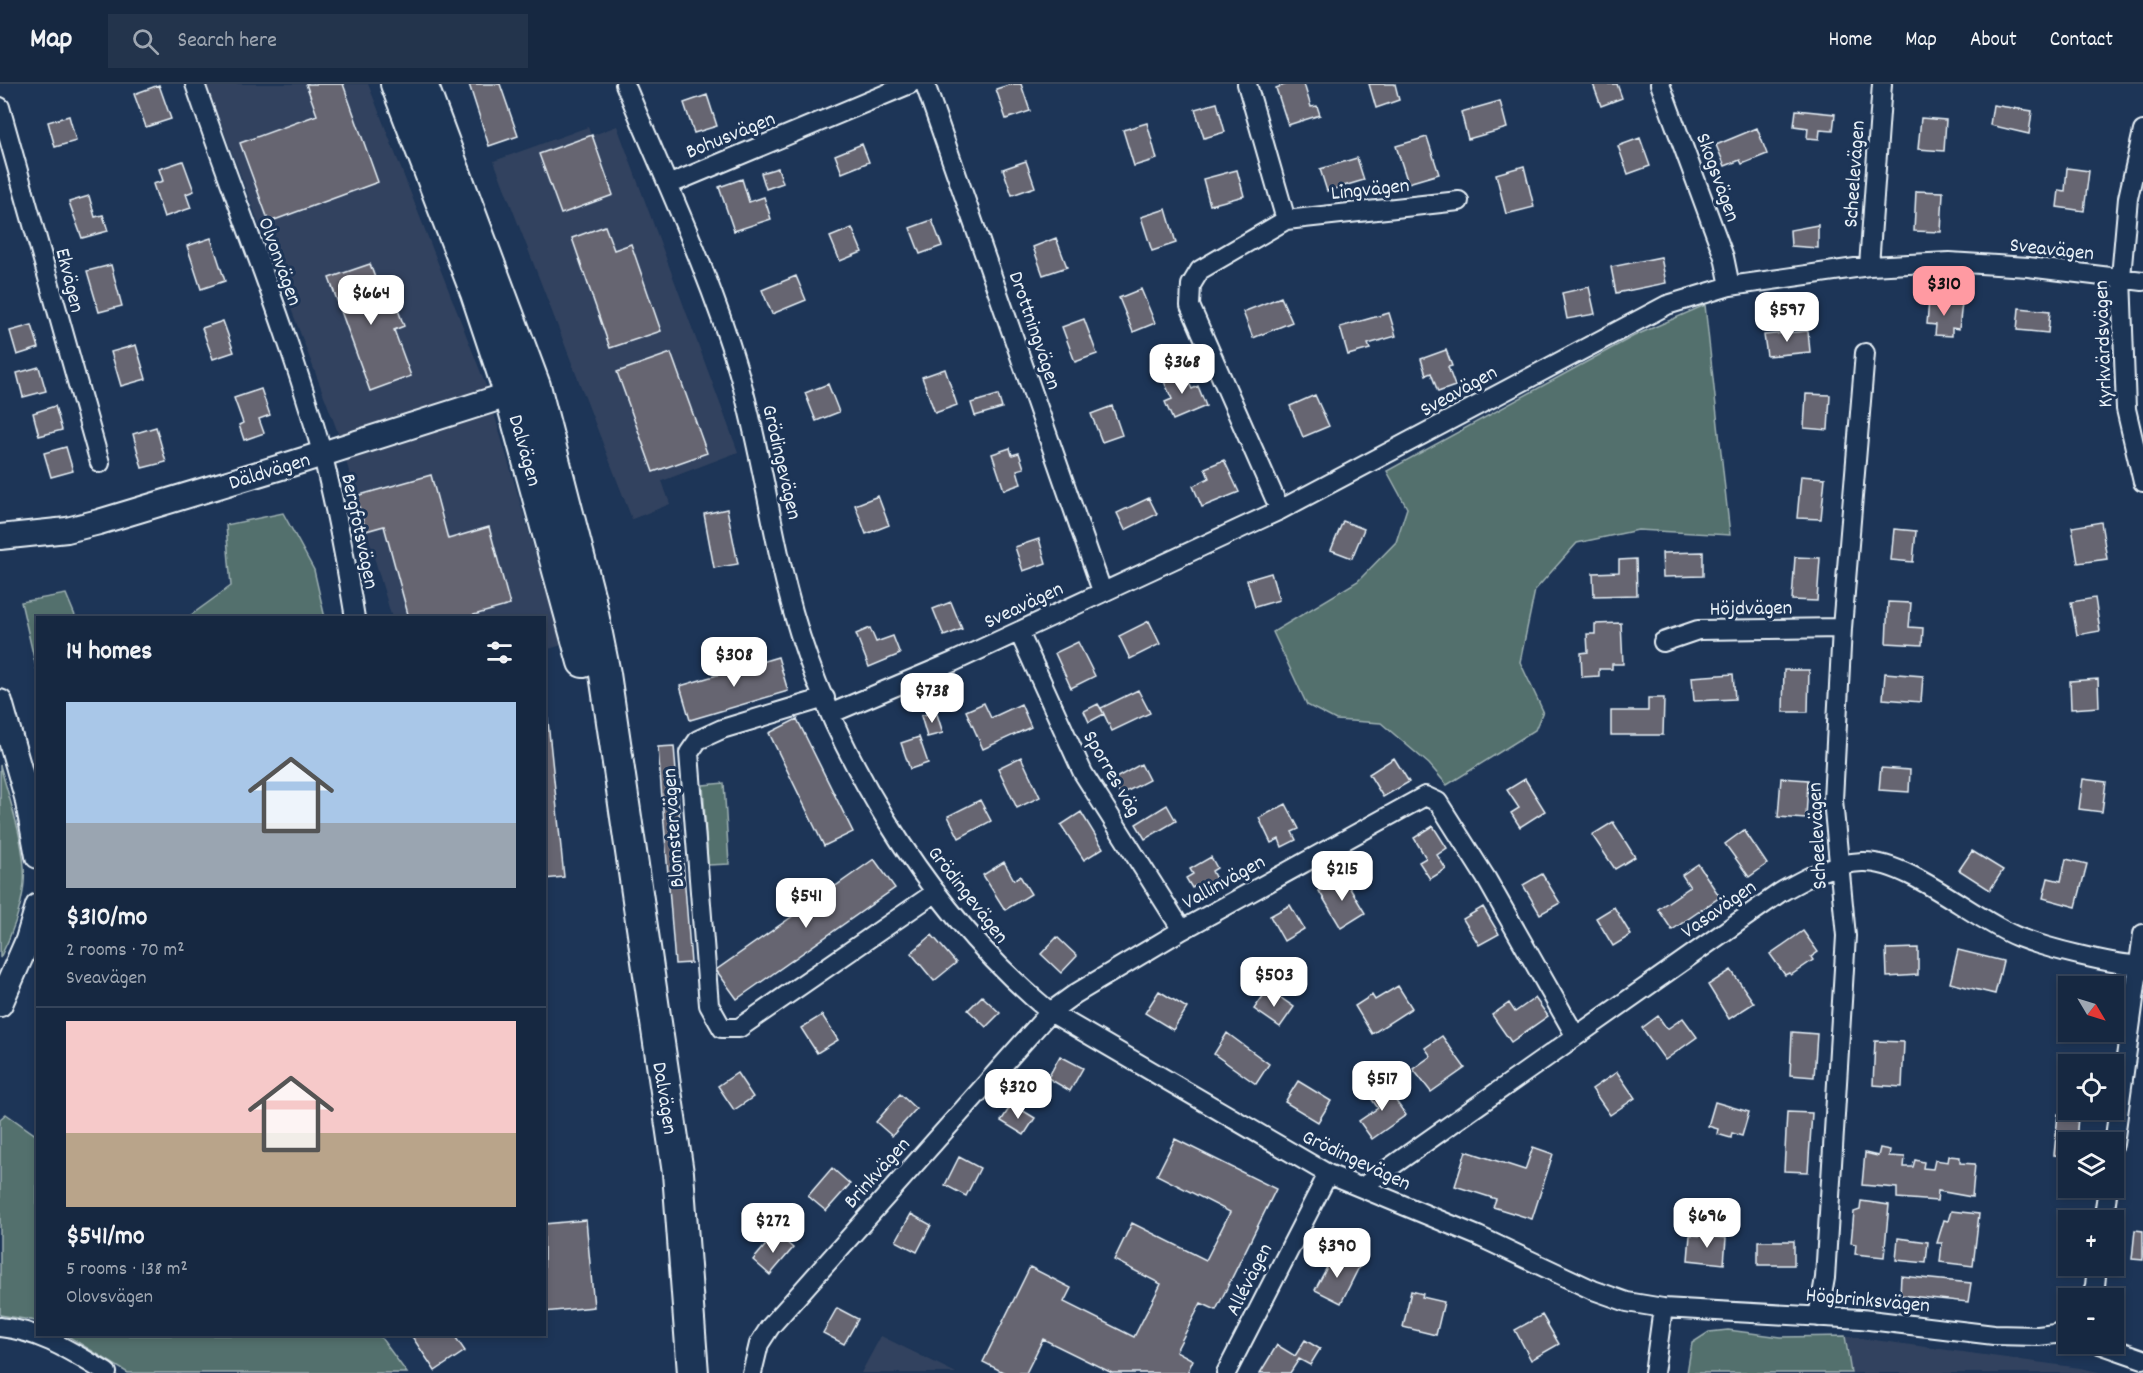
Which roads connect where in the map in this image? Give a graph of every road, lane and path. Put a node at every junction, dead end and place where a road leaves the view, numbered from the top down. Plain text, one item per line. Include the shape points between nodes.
1 (195, 84) edge
2 (396, 84) edge
3 (422, 84) edge
4 (625, 84) edge
5 (910, 84) edge
6 (925, 84) edge
7 (1247, 84) edge
8 (1660, 84) edge
9 (1882, 84) edge
10 (0, 107) edge
11 (2143, 131) edge
12 (668, 184) junction
13 (1459, 201) dead end
14 (1286, 220) junction
15 (1869, 266) junction
16 (2121, 277) junction
17 (2143, 281) edge
18 (1730, 286) junction
19 (1865, 353) dead end
20 (522, 390) junction
21 (322, 454) junction
22 (100, 464) dead end
23 (2143, 482) edge
24 (1280, 510) junction
25 (0, 537) edge
26 (1102, 591) junction
27 (355, 616) edge
28 (1842, 628) junction
29 (1019, 632) junction
30 (1663, 642) dead end
31 (0, 702) edge
32 (829, 705) junction
33 (36, 842) edge
34 (1838, 865) junction
35 (936, 892) junction
36 (36, 913) edge
37 (1182, 930) junction
38 (2143, 934) edge
39 (2140, 966) edge
40 (0, 1004) edge
41 (1050, 1012) junction
42 (1575, 1035) junction
43 (2116, 1132) edge
44 (1328, 1174) junction
45 (1362, 1187) junction
46 (1663, 1308) junction
47 (1818, 1317) junction
48 (0, 1327) edge
49 (2058, 1333) edge
50 (36, 1334) edge
51 (39, 1336) edge
52 (2124, 1352) edge
53 (2143, 1359) edge
54 (107, 1373) edge
55 (693, 1373) edge
56 (752, 1373) edge
57 (1226, 1373) edge
58 (1654, 1373) edge

1 - 21 street, Olvonvägen
2 - 20 main road, Dalvägen via 476,293
3 - 20 main road, Dalvägen
4 - 12 street, Grödingevägen
5 - 12 street, Bohusvägen
6 - 26 street, Drottningvägen
7 - 14 street
8 - 18 street, Skogsvägen via 1724,257
9 - 15 street, Scheelevägen
10 - 22 street, Ekvägen
11 - 16 street, Kyrkvärdsvägen via 2128,198
12 - 32 street, Grödingevägen via 738,370 788,590
13 - 14 street, Lingvägen
14 - 24 street via 1200,270 1189,296
15 - 16 street, Sveavägen via 1949,262
15 - 18 street, Sveavägen
16 - 17 street, Sveavägen
16 - 23 street, Kyrkvärdsvägen via 2126,409
18 - 24 street, Sveavägen via 1667,305
19 - 28 street, Scheelevägen
20 - 21 street, Däldvägen
20 - 55 main road, Dalvägen via 590,599 605,674 678,1173
21 - 25 street, Däldvägen via 99,522 67,530
21 - 27 street, Bergfotsvägen
24 - 26 street, Sveavägen
26 - 29 street, Sveavägen
28 - 30 street, Höjdvägen via 1698,630
28 - 34 street, Scheelevägen via 1833,800
29 - 32 street, Sveavägen via 886,692
29 - 37 street, Sporres väg via 1083,773
31 - 33 street
32 - 35 street, Grödingevägen via 865,782
32 - 35 street, Blomstervägen via 722,729 698,740 689,753 709,1005 722,1028 739,1028
34 - 39 street, Vasavägen via 1884,863 2017,936
34 - 42 street, Vasavägen via 1781,892
34 - 47 street, Scheelevägen via 1846,936 1825,1278
35 - 41 street, Grödingevägen via 982,949
36 - 40 street
37 - 41 street, Vallinvägen
37 - 42 street, Vallinvägen via 1425,796 1431,797 1486,878
38 - 39 street
39 - 43 street
41 - 44 street, Grödingevägen
41 - 56 street, Brinkvägen via 770,1327 759,1344
42 - 45 street, Vasavägen
44 - 45 street, Grödingevägen
44 - 57 street, Allévägen
45 - 46 street, Grödingevägen via 1593,1290 1627,1302
46 - 47 street, Högbrinksvägen
46 - 58 street
47 - 49 street, Högbrinksvägen via 1994,1335
48 - 50 street
51 - 54 street
52 - 53 street

